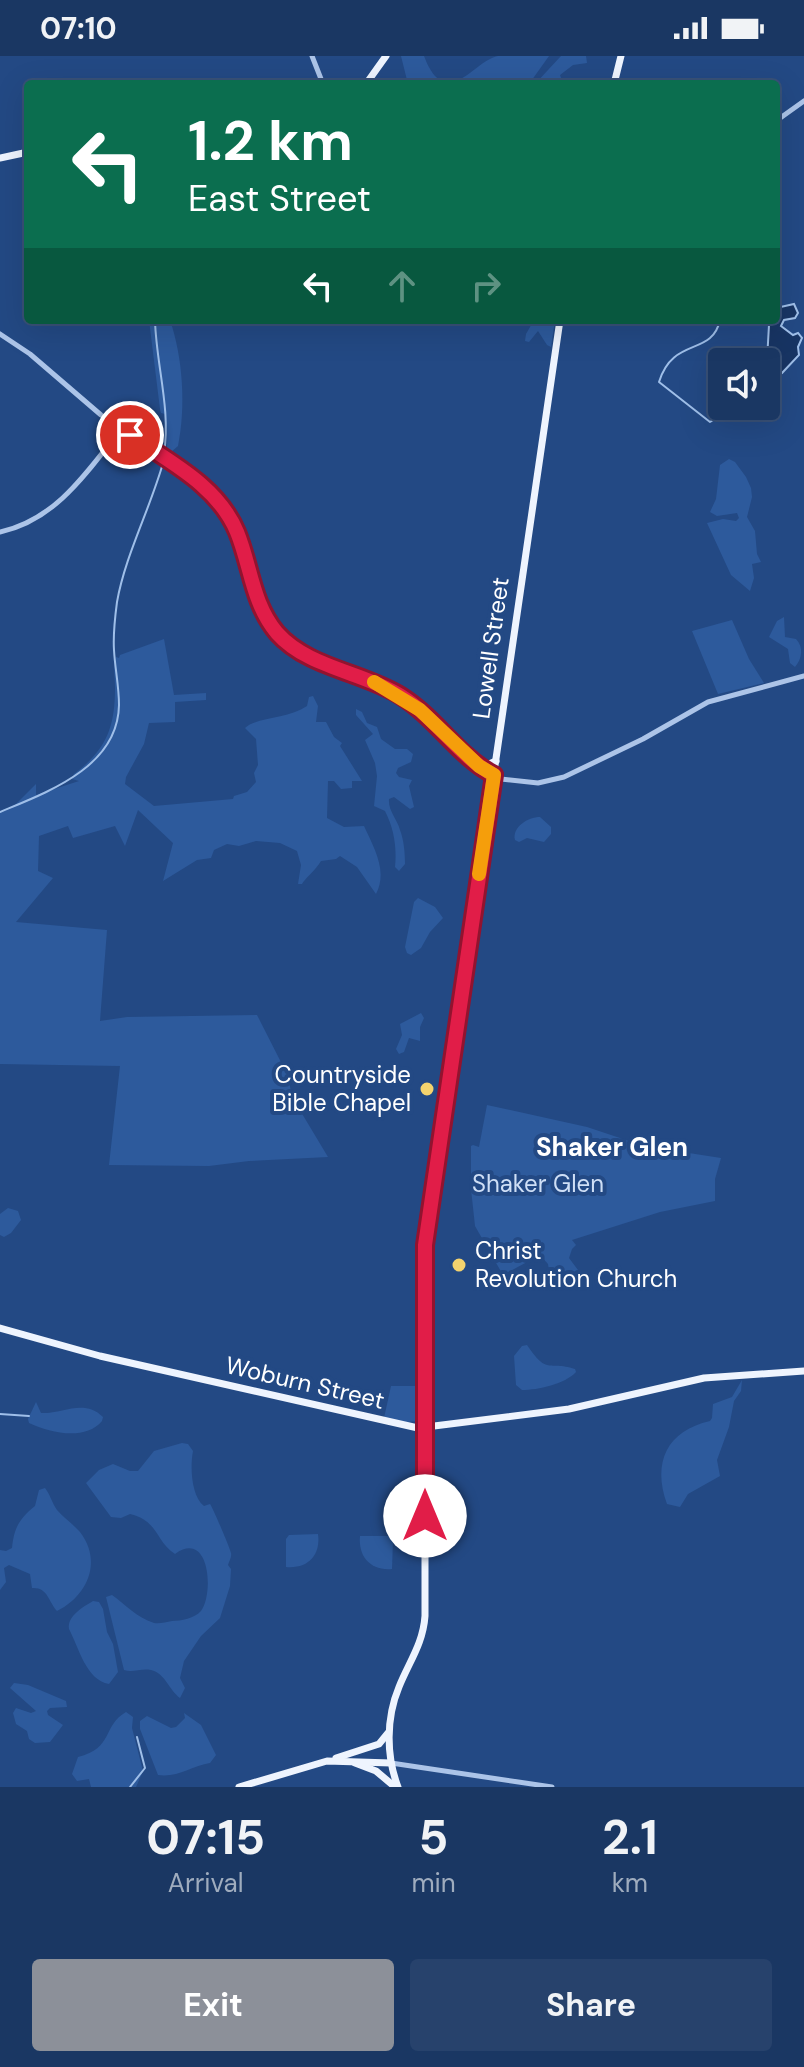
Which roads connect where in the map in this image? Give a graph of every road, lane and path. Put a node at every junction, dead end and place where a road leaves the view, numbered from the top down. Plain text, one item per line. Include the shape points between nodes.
1 (312, 56) edge
2 (386, 56) edge
3 (621, 56) edge
4 (321, 80) edge
5 (369, 80) edge
6 (615, 80) edge
7 (804, 101) edge
8 (780, 118) edge
9 (24, 153) edge
10 (0, 158) edge
11 (559, 324) edge
12 (0, 334) edge
13 (121, 429) junction
14 (0, 532) edge
15 (804, 676) edge
16 (496, 761) junction
17 (482, 767) junction
18 (494, 775) junction
19 (0, 1328) edge
20 (804, 1371) edge
21 (425, 1427) junction
22 (390, 1729) junction
23 (337, 1760) junction
24 (327, 1761) junction
25 (391, 1763) junction
26 (239, 1787) edge
27 (397, 1787) edge
28 (552, 1787) edge

1 - 4 street
2 - 5 main road
3 - 6 main road
7 - 8 street
9 - 10 main road
11 - 16 main road, Lowell Street
12 - 13 street
13 - 14 street via 65,497 28,523
13 - 17 street via 215,497 238,534 257,599 285,640 313,658 401,696
15 - 18 street via 708,702 553,780 524,784
16 - 17 main road
16 - 18 main road, Lowell Street
17 - 18 street
18 - 21 main road, Lowell Street via 425,1245
19 - 21 main road, Woburn Street via 105,1357
20 - 21 main road, Woburn Street via 704,1378 569,1409
21 - 22 main road, Lowell Street via 424,1623 395,1699
22 - 24 main road via 379,1744
22 - 25 main road, Lowell Street
23 - 24 main road
23 - 25 main road
23 - 27 main road via 371,1769
24 - 26 main road
25 - 27 main road, Lowell Street
25 - 28 street

